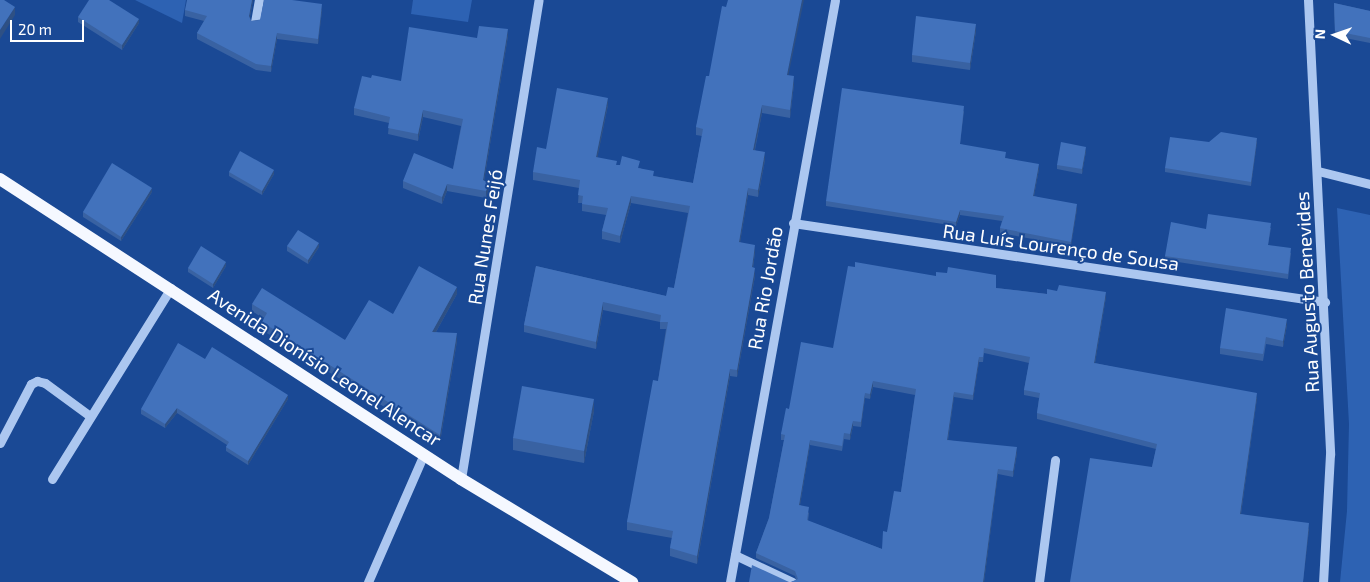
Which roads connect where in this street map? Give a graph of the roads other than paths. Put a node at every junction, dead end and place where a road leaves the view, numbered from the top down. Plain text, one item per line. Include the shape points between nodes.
1 (259, 0) edge
2 (539, 0) edge
3 (835, 0) edge
4 (1308, 0) edge
5 (255, 22) edge
6 (1318, 171) junction
7 (0, 180) edge
8 (1370, 184) edge
9 (793, 223) junction
10 (171, 288) junction
11 (1325, 302) junction
12 (90, 416) junction
13 (0, 443) edge
14 (424, 454) junction
15 (1055, 460) dead end
16 (52, 479) dead end
17 (461, 479) junction
18 (735, 555) junction
19 (368, 582) edge
20 (632, 582) edge
21 (730, 582) edge
22 (792, 582) edge
23 (1039, 582) edge
24 (1323, 582) edge

1 - 5 street
2 - 17 street, Rua Nunes Feijó
3 - 9 street, Rua Rio Jordão
4 - 6 street, Rua Augusto Benevides
6 - 8 street
6 - 11 street, Rua Augusto Benevides
7 - 10 main road, Avenida Dionísio Leonel Alencar
9 - 11 street, Rua Luís Lourenço de Sousa
9 - 18 street, Rua Rio Jordão
10 - 12 street
10 - 14 main road, Avenida Dionísio Leonel Alencar
11 - 24 street, Rua Augusto Benevides via 1330,454
12 - 13 street via 45,383 37,381 31,384
12 - 16 street
14 - 17 main road, Avenida Dionísio Leonel Alencar
14 - 19 street
15 - 23 street
17 - 20 main road, Avenida Dionísio Leonel Alencar
18 - 21 street, Rua Rio Jordão
18 - 22 street

